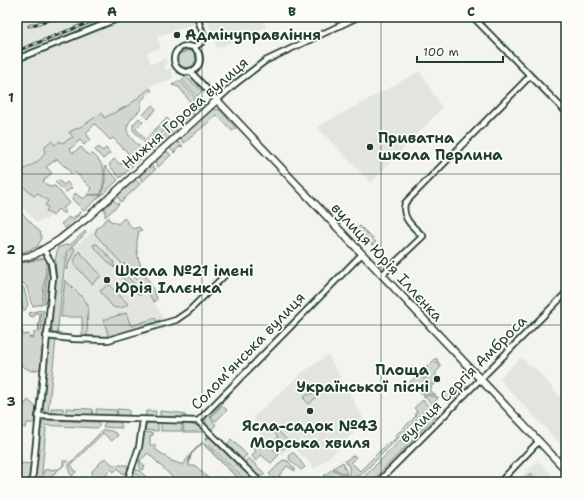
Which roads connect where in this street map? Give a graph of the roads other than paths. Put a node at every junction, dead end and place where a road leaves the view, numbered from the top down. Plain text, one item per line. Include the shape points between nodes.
1 (122, 17) edge
2 (197, 17) edge
3 (358, 17) edge
4 (473, 17) edge
5 (195, 47) junction
6 (17, 59) edge
7 (190, 71) junction
8 (530, 76) junction
9 (217, 100) junction
10 (566, 112) edge
11 (44, 250) junction
12 (362, 254) junction
13 (17, 259) edge
14 (226, 274) dead end
15 (382, 275) junction
16 (566, 293) edge
17 (46, 336) junction
18 (481, 379) junction
19 (38, 416) junction
20 (143, 420) junction
21 (198, 421) junction
22 (539, 441) junction
23 (566, 470) edge
24 (32, 482) edge
25 (126, 482) edge
26 (260, 482) edge
27 (378, 482) edge
28 (500, 482) edge

1 - 6 street
2 - 5 street via 204,36 203,41
3 - 9 street, Нижня Горова вулиця via 265,61
4 - 8 street
5 - 7 street via 199,54 199,62
5 - 7 street, вулиця Юрія Іллєнка via 189,46 179,50 173,56 175,65 182,70
7 - 9 street, вулиця Юрія Іллєнка
8 - 10 street
8 - 15 street via 405,203 405,217 423,236
9 - 11 street, Нижня Горова вулиця via 87,218
9 - 12 street, вулиця Юрія Іллєнка
11 - 13 street, Нижня Горова вулиця
11 - 17 street via 53,272
12 - 15 street, вулиця Юрія Іллєнка
12 - 21 street, Соломʼянська вулиця
14 - 17 street via 189,311 176,320 108,340
15 - 18 street, вулиця Юрія Іллєнка
16 - 18 street, вулиця Сергія Амброса
17 - 19 street
18 - 22 street, вулиця Юрія Іллєнка
18 - 27 street, вулиця Сергія Амброса
19 - 20 street, Соломʼянська вулиця
19 - 24 street
20 - 21 street, Соломʼянська вулиця
20 - 25 street via 138,449
21 - 26 street
22 - 23 street, вулиця Юрія Іллєнка
22 - 28 street

